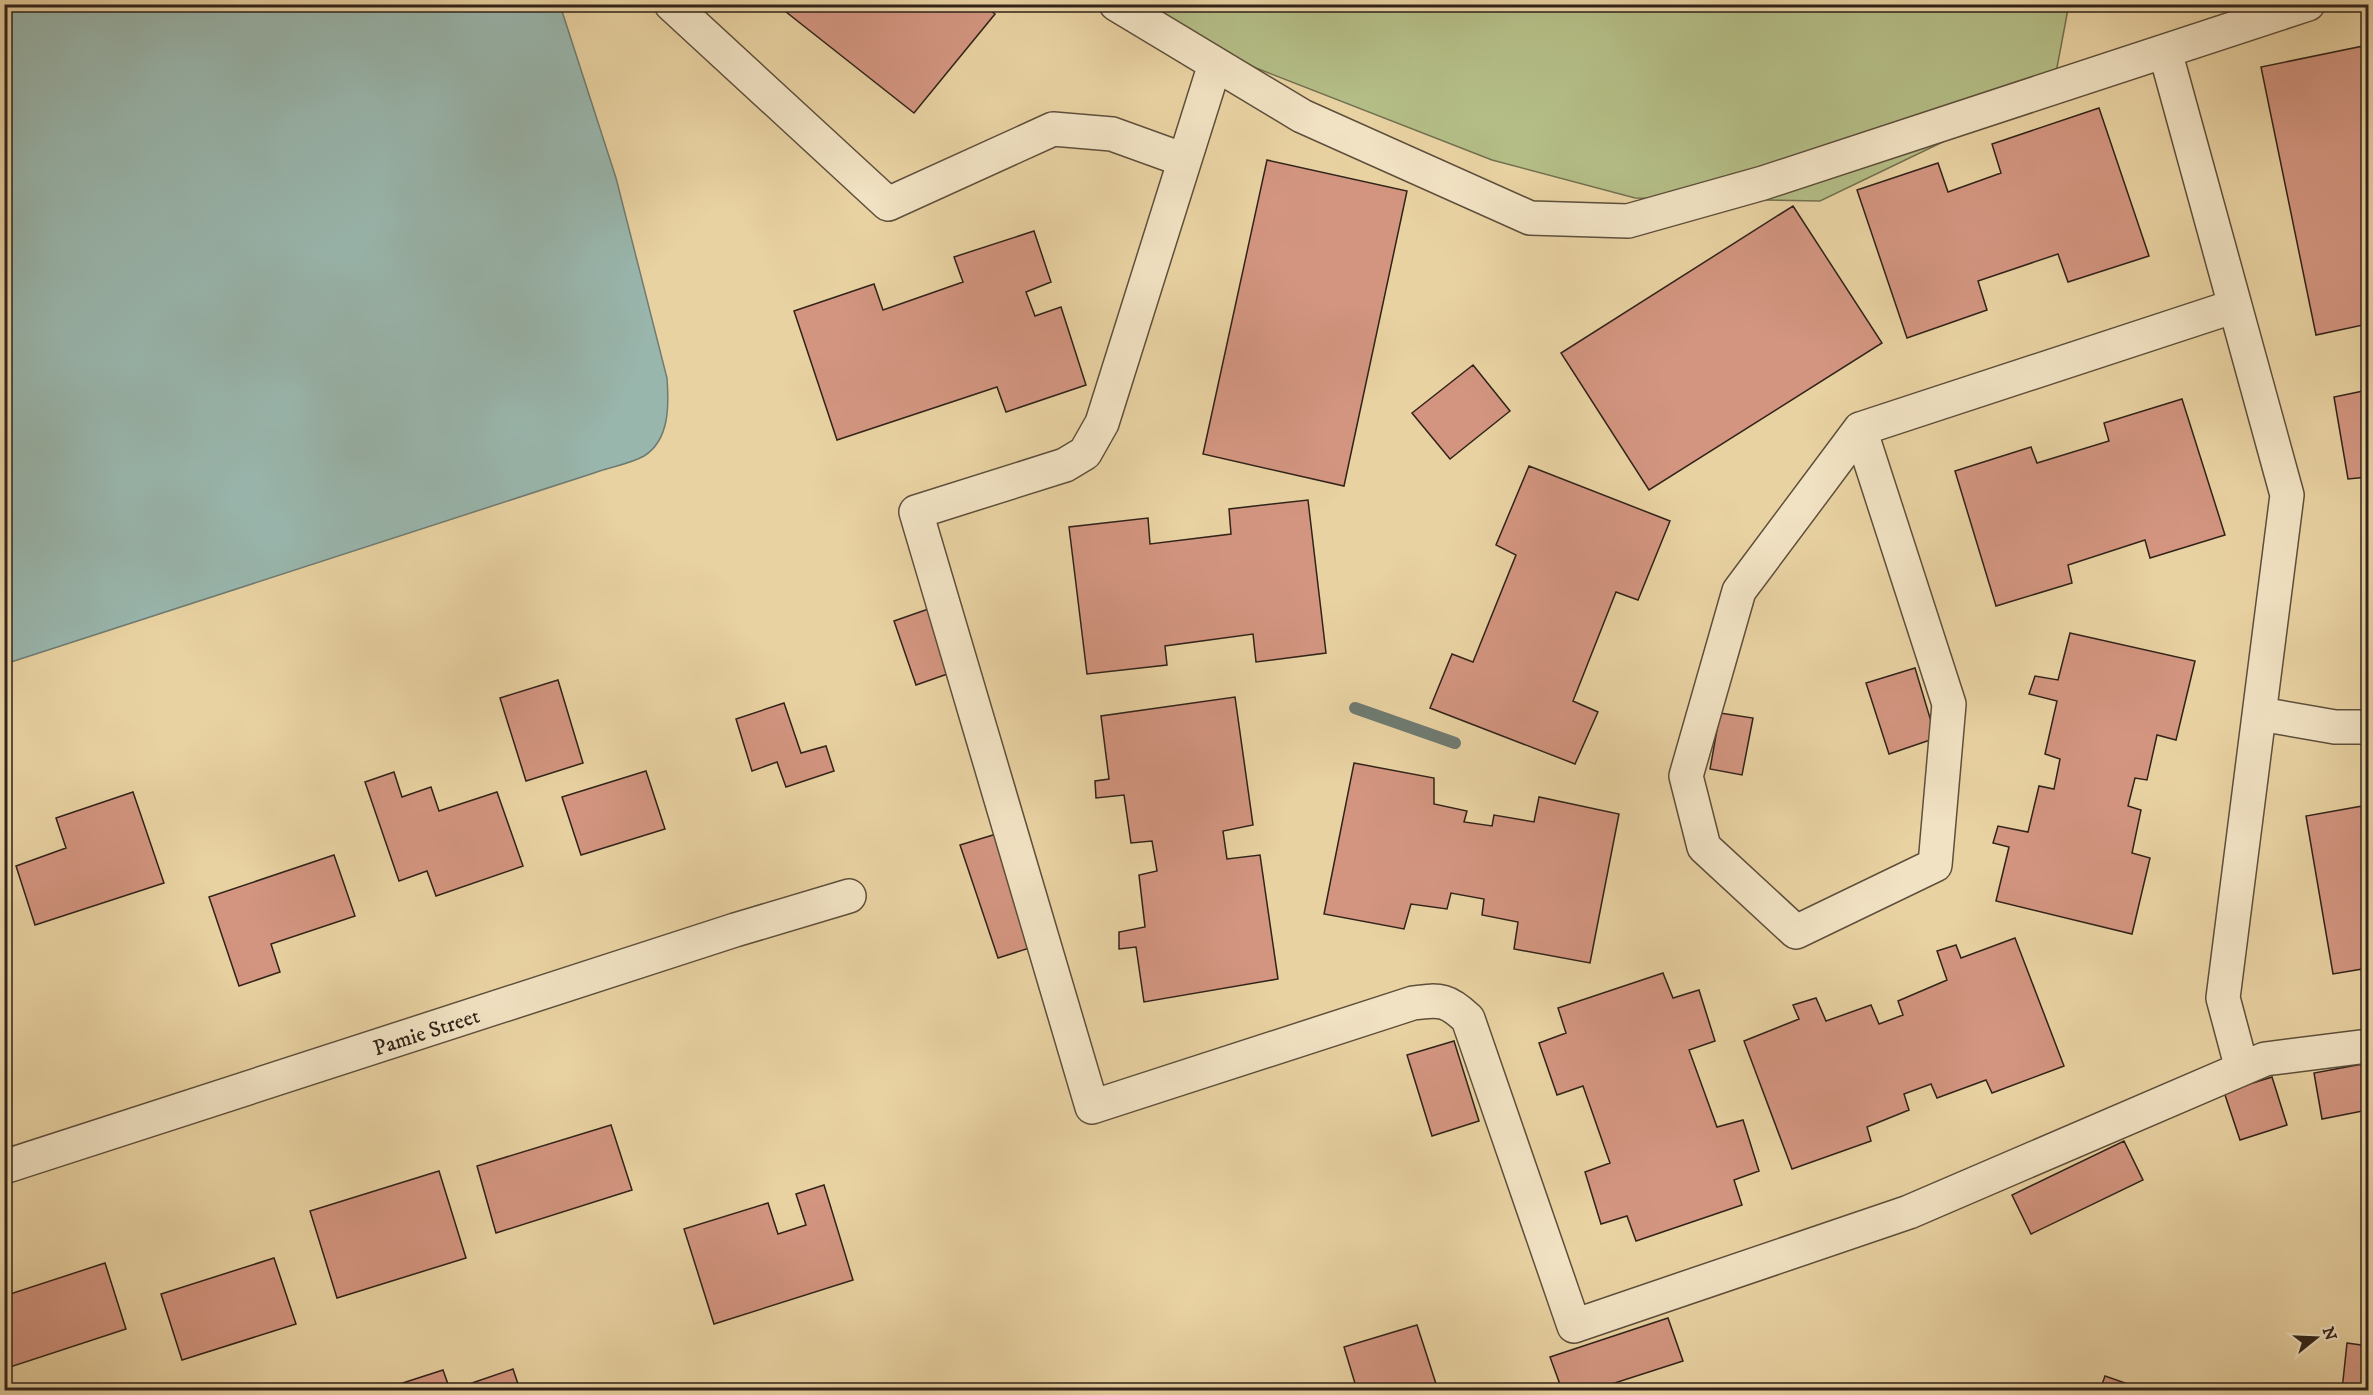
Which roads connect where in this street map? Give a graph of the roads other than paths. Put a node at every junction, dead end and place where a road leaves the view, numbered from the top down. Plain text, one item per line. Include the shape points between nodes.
1 (671, 4) edge
2 (1116, 4) edge
3 (2308, 4) edge
4 (2165, 51) junction
5 (1215, 64) junction
6 (1184, 160) junction
7 (2235, 306) junction
8 (1860, 429) junction
9 (2260, 714) junction
10 (2368, 727) edge
11 (849, 896) dead end
12 (2368, 1046) edge
13 (2242, 1069) junction
14 (4, 1167) edge

1 - 6 street via 888,204 1053,129 1112,134
2 - 5 street
3 - 4 street
4 - 5 street via 1763,183 1628,221 1530,218 1302,116
4 - 7 street
5 - 6 street
6 - 13 street via 1102,423 1085,453 1065,465 916,512 1092,1107 1413,1003 1434,1000 1451,1004 1468,1020 1574,1326 1909,1212
7 - 8 street
7 - 9 street via 2288,495
8 - 8 street via 1739,591 1686,776 1704,847 1796,932 1935,866 1949,704
9 - 10 street via 2335,727
9 - 13 street via 2223,998
11 - 14 street, Pamie Street
12 - 13 street via 2265,1059

